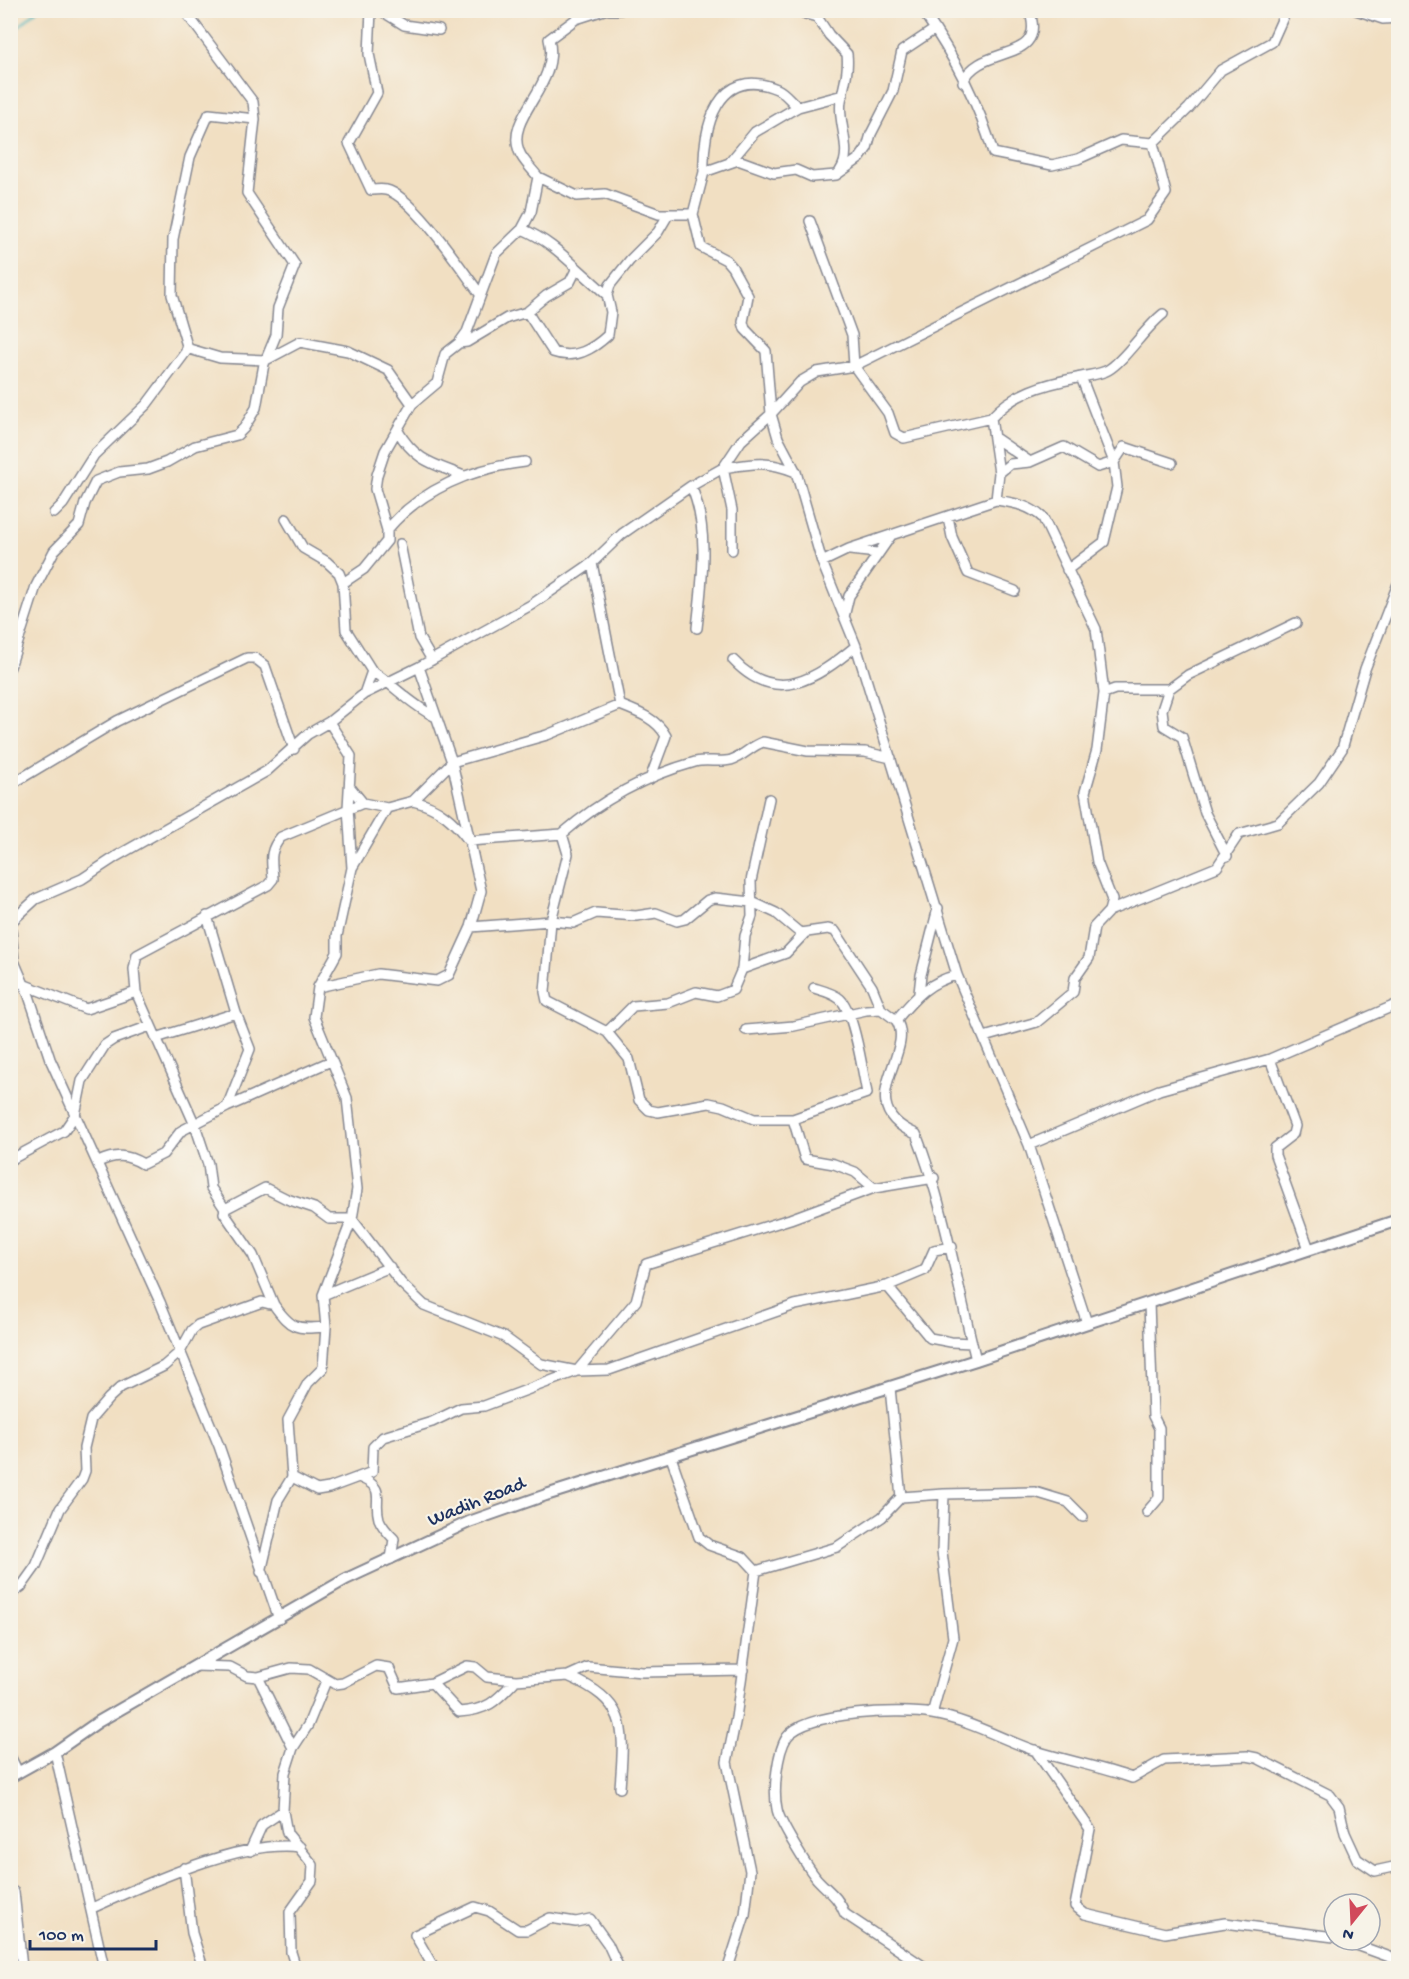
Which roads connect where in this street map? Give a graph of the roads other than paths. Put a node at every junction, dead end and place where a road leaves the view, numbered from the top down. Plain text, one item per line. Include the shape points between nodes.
1 (184, 10) edge
2 (371, 10) edge
3 (380, 10) edge
4 (604, 10) edge
5 (609, 10) edge
6 (620, 10) edge
7 (790, 10) edge
8 (922, 10) edge
9 (1029, 10) edge
10 (1356, 10) edge
11 (1286, 11) edge
12 (818, 14) edge
13 (1398, 18) edge
14 (935, 29) junction
15 (439, 30) dead end
16 (963, 82) junction
17 (843, 95) junction
18 (798, 107) junction
19 (255, 119) junction
20 (1153, 143) junction
21 (730, 162) junction
22 (704, 172) junction
23 (836, 175) junction
24 (538, 177) junction
25 (693, 214) junction
26 (668, 215) junction
27 (810, 220) dead end
28 (522, 229) junction
29 (577, 268) junction
30 (589, 280) junction
31 (570, 282) junction
32 (480, 294) junction
33 (607, 295) junction
34 (527, 312) junction
35 (1163, 314) dead end
36 (459, 343) junction
37 (187, 348) junction
38 (266, 360) junction
39 (854, 366) junction
40 (1081, 377) junction
41 (412, 404) junction
42 (771, 414) junction
43 (991, 418) junction
44 (398, 431) junction
45 (995, 438) junction
46 (1106, 442) junction
47 (1124, 447) junction
48 (525, 462) dead end
49 (1030, 462) junction
50 (1114, 462) junction
51 (1172, 463) dead end
52 (723, 468) junction
53 (796, 472) junction
54 (999, 473) junction
55 (464, 476) junction
56 (691, 486) junction
57 (996, 500) junction
58 (54, 513) dead end
59 (948, 517) junction
60 (286, 519) dead end
61 (387, 530) junction
62 (890, 537) junction
63 (400, 544) dead end
64 (849, 549) junction
65 (732, 550) dead end
66 (877, 553) junction
67 (822, 562) junction
68 (592, 563) junction
69 (1066, 570) junction
70 (343, 583) junction
71 (1398, 584) edge
72 (1015, 591) dead end
73 (844, 617) junction
74 (1296, 623) dead end
75 (697, 628) dead end
76 (856, 646) junction
77 (432, 660) junction
78 (733, 660) dead end
79 (10, 667) edge
80 (419, 667) junction
81 (372, 671) junction
82 (388, 682) junction
83 (1169, 689) junction
84 (1104, 693) junction
85 (364, 694) junction
86 (620, 705) junction
87 (436, 717) junction
88 (329, 722) junction
89 (294, 749) junction
90 (891, 758) junction
91 (452, 762) junction
92 (650, 779) junction
93 (10, 785) edge
94 (351, 787) junction
95 (769, 799) dead end
96 (413, 801) junction
97 (363, 803) junction
98 (348, 807) junction
99 (387, 808) junction
100 (562, 834) junction
101 (469, 841) junction
102 (1227, 856) junction
103 (352, 868) junction
104 (752, 902) junction
105 (938, 908) junction
106 (1109, 912) junction
107 (207, 916) junction
108 (11, 920) edge
109 (551, 921) junction
110 (471, 927) junction
111 (805, 933) junction
112 (12, 963) edge
113 (742, 969) junction
114 (957, 975) junction
115 (10, 979) edge
116 (23, 985) junction
117 (318, 987) junction
118 (814, 988) dead end
119 (136, 992) junction
120 (919, 993) junction
121 (1398, 1004) edge
122 (881, 1009) junction
123 (236, 1013) junction
124 (849, 1013) junction
125 (896, 1020) junction
126 (150, 1026) junction
127 (746, 1030) dead end
128 (607, 1032) junction
129 (984, 1037) junction
130 (156, 1038) junction
131 (1270, 1059) junction
132 (332, 1061) junction
133 (884, 1092) junction
134 (867, 1093) junction
135 (228, 1107) junction
136 (75, 1115) junction
137 (793, 1119) junction
138 (195, 1125) junction
139 (1029, 1145) junction
140 (10, 1160) edge
141 (98, 1162) junction
142 (934, 1178) junction
143 (874, 1188) junction
144 (225, 1209) junction
145 (352, 1219) junction
146 (1398, 1220) edge
147 (952, 1247) junction
148 (1309, 1249) junction
149 (390, 1267) junction
150 (887, 1286) junction
151 (323, 1295) junction
152 (1149, 1303) junction
153 (274, 1305) junction
154 (1087, 1323) junction
155 (326, 1328) junction
156 (972, 1342) junction
157 (180, 1352) junction
158 (976, 1360) junction
159 (577, 1371) junction
160 (890, 1388) junction
161 (671, 1457) junction
162 (292, 1477) junction
163 (361, 1478) junction
164 (944, 1494) junction
165 (901, 1497) junction
166 (1147, 1512) dead end
167 (1083, 1517) dead end
168 (391, 1559) junction
169 (756, 1571) junction
170 (261, 1572) junction
171 (10, 1594) edge
172 (279, 1619) junction
173 (195, 1666) junction
174 (743, 1670) junction
175 (568, 1676) junction
176 (258, 1677) junction
177 (516, 1680) junction
178 (326, 1681) junction
179 (432, 1683) junction
180 (932, 1714) junction
181 (292, 1748) junction
182 (1035, 1750) junction
183 (55, 1752) junction
184 (10, 1756) edge
185 (14, 1774) edge
186 (620, 1788) dead end
187 (283, 1811) junction
188 (300, 1848) junction
189 (250, 1851) junction
190 (1398, 1866) edge
191 (184, 1868) junction
192 (10, 1890) edge
193 (92, 1908) junction
194 (1322, 1935) edge
195 (1376, 1952) edge
196 (1398, 1960) edge
197 (22, 1968) edge
198 (104, 1968) edge
199 (203, 1968) edge
200 (296, 1968) edge
201 (434, 1968) edge
202 (619, 1968) edge
203 (728, 1968) edge
204 (926, 1968) edge

1 - 19 street via 246,91 253,102
2 - 32 street via 369,54 377,93 349,144 371,190 387,190 416,211
3 - 15 street via 404,25
4 - 24 street via 576,20 549,39 553,54 550,69 518,130 518,151
5 - 6 street
7 - 12 street
8 - 14 street
9 - 16 street via 1032,31 1021,49 977,63 968,70
10 - 13 street via 1383,19
11 - 20 street via 1272,42 1221,70 1190,108
12 - 17 street via 829,35 847,54
14 - 16 street
14 - 23 street via 902,51 893,91 867,148
16 - 20 street via 985,125 993,153 1052,165 1078,159 1121,140
17 - 18 street
17 - 23 street via 841,118 846,161
18 - 21 street via 755,132
18 - 22 street via 779,90 767,86 741,86 728,94 709,120 703,148
19 - 37 street via 209,114 190,157 173,239 172,295
19 - 38 street via 247,193 295,265 278,308 276,335
20 - 39 street via 1166,193 1147,220
21 - 22 street
21 - 23 street via 747,161 774,173 796,170 812,177
22 - 25 street
24 - 26 street via 577,196 604,194
24 - 28 street via 531,212
25 - 26 street
25 - 42 street via 701,247 726,260 746,290 743,322 765,351
26 - 33 street via 658,232 615,277
27 - 39 street via 852,335
28 - 29 street via 539,235
28 - 32 street via 496,254
29 - 30 street
29 - 31 street
30 - 31 street
30 - 33 street
31 - 34 street
32 - 36 street
33 - 34 street via 609,335 583,353 553,352
34 - 36 street
35 - 40 street via 1143,331 1116,365 1105,372
36 - 41 street via 444,354 437,384
37 - 38 street via 219,358
37 - 58 street via 147,404 94,454
38 - 41 street via 300,342 348,351 388,370
38 - 79 street via 256,408 241,432 195,446 148,469 119,472 96,481 79,525 54,551 36,586
39 - 42 street via 817,372 800,382
39 - 43 street via 888,413 899,437
40 - 43 street via 1017,396
40 - 46 street
41 - 44 street
42 - 52 street via 741,441
42 - 53 street via 778,438
43 - 45 street
44 - 55 street via 408,449
44 - 61 street via 385,451 375,484
45 - 49 street
45 - 54 street
46 - 47 street
46 - 50 street
47 - 50 street
47 - 51 street
48 - 55 street via 498,465
49 - 50 street via 1064,447 1098,467
49 - 54 street via 1010,464
50 - 69 street via 1117,487 1104,542
52 - 53 street via 758,462
52 - 56 street
52 - 65 street via 732,510
53 - 67 street
54 - 57 street
55 - 61 street via 403,510
56 - 68 street via 622,534
56 - 75 street via 703,527
57 - 59 street
57 - 69 street via 1032,509 1043,518
59 - 62 street
59 - 72 street via 968,573
60 - 70 street via 303,548 327,561
61 - 70 street via 381,552
62 - 64 street
62 - 66 street
63 - 77 street via 419,638
64 - 66 street
64 - 67 street
66 - 73 street via 849,596
67 - 73 street
68 - 77 street via 531,605
68 - 86 street
69 - 84 street via 1096,629
70 - 81 street via 346,630
71 - 102 street via 1365,669 1342,749 1319,783 1278,823 1239,834
73 - 76 street
74 - 83 street via 1188,675
76 - 78 street via 819,673 790,685 777,686 755,679
76 - 90 street
77 - 80 street
80 - 82 street
80 - 87 street
81 - 82 street
81 - 85 street
82 - 85 street
82 - 87 street via 409,702
83 - 84 street via 1115,689
83 - 102 street via 1162,710 1164,726 1182,737 1205,813
84 - 106 street via 1097,750 1085,792 1097,862 1112,900
85 - 88 street
86 - 91 street via 547,735
86 - 92 street via 644,715 662,728 666,736
87 - 91 street
88 - 89 street via 308,734
88 - 94 street via 351,756
89 - 93 street via 265,666 248,658 117,721
89 - 108 street via 241,788 160,830 82,879 36,899
90 - 92 street via 865,752 808,751 763,742 729,761 697,761
90 - 105 street
91 - 96 street
91 - 101 street
92 - 100 street via 586,813
94 - 97 street
94 - 98 street
95 - 104 street via 751,881
96 - 99 street
96 - 101 street via 441,812 455,822
97 - 98 street
97 - 99 street
98 - 103 street
98 - 107 street via 281,837 269,858 273,879 268,885
99 - 103 street
100 - 101 street
100 - 109 street via 567,862
101 - 110 street via 481,891
102 - 106 street via 1204,874
103 - 117 street via 337,953
104 - 109 street via 715,898 677,921 656,913 596,913 573,923
104 - 111 street via 776,914 794,931
104 - 113 street
105 - 114 street
105 - 120 street
106 - 129 street via 1094,927 1089,958 1075,978 1073,992 1037,1022
107 - 119 street via 137,955
107 - 123 street
108 - 112 street
109 - 110 street
109 - 128 street via 547,1001
110 - 117 street via 449,975 437,981 378,974
111 - 113 street via 786,953
111 - 122 street via 835,931 866,977
112 - 116 street
113 - 128 street via 733,990 725,994 696,992 668,1002 633,1006
114 - 120 street
114 - 129 street
115 - 116 street
116 - 119 street via 86,1009
116 - 136 street
117 - 132 street via 314,1017
118 - 124 street via 843,1000
119 - 126 street
120 - 125 street
121 - 131 street
122 - 124 street
122 - 125 street
123 - 130 street
123 - 135 street via 250,1049
124 - 127 street via 794,1026
124 - 134 street
125 - 133 street via 901,1027 900,1038
126 - 130 street
126 - 136 street via 105,1046 82,1081
128 - 137 street via 628,1059 639,1100 649,1110 658,1112 709,1103 754,1119
129 - 139 street
130 - 138 street
131 - 139 street via 1159,1090
131 - 148 street via 1295,1126 1293,1134 1275,1148 1275,1155
132 - 135 street
132 - 145 street via 348,1098 357,1189
133 - 134 street
133 - 142 street via 900,1127 916,1134
134 - 137 street
135 - 138 street
136 - 140 street via 64,1131
136 - 141 street
137 - 143 street via 805,1159 855,1172
138 - 141 street via 181,1131 163,1154 143,1164 129,1155
138 - 144 street via 211,1188
139 - 154 street
141 - 157 street
142 - 143 street
142 - 147 street
143 - 159 street via 646,1264 636,1301
144 - 145 street via 265,1188 314,1208 329,1219
144 - 153 street via 253,1255
145 - 149 street
145 - 151 street
146 - 148 street, Wadih Road
147 - 150 street via 934,1250 925,1270
147 - 156 street
148 - 152 street, Wadih Road
149 - 151 street
149 - 159 street via 424,1305 504,1337 541,1364
150 - 156 street via 930,1338
150 - 159 street via 795,1305 609,1370
151 - 155 street
152 - 154 street, Wadih Road
152 - 166 street via 1153,1416 1159,1428 1159,1498
153 - 155 street via 285,1321 297,1329
153 - 157 street via 262,1302 198,1325
154 - 158 street, Wadih Road
155 - 162 street via 323,1368 308,1383 288,1420
156 - 158 street
157 - 170 street via 219,1446
157 - 171 street via 164,1366 121,1387 91,1419 82,1479 60,1509 36,1566 21,1587
158 - 160 street, Wadih Road
159 - 163 street via 514,1396 484,1406 461,1408 432,1422 383,1437 373,1447 372,1472
160 - 161 street, Wadih Road
160 - 165 street
161 - 168 street, Wadih Road via 469,1522
161 - 169 street via 699,1537 743,1557
162 - 163 street via 317,1490
162 - 170 street via 278,1500
163 - 168 street via 372,1483 378,1494 378,1518 394,1539
164 - 165 street
164 - 167 street via 1035,1492 1068,1502
164 - 180 street via 942,1552 953,1638
165 - 169 street via 882,1517 837,1547
168 - 172 street, Wadih Road via 346,1579
169 - 174 street
170 - 172 street
172 - 173 street, Wadih Road
173 - 176 street via 230,1667 240,1674
173 - 183 street, Wadih Road via 98,1722
174 - 175 street via 642,1672 588,1667
174 - 203 street via 727,1762 750,1871 745,1915
175 - 177 street
175 - 186 street via 600,1693 615,1712 624,1734
176 - 178 street via 300,1668 309,1669
176 - 181 street
177 - 179 street via 487,1677 467,1666
177 - 179 street via 480,1711 459,1712
178 - 179 street via 343,1683 376,1666 388,1668 398,1688
178 - 181 street via 308,1725
180 - 182 street
180 - 204 street via 868,1713 804,1724 787,1737 776,1784 782,1827 817,1879 840,1901 845,1914
181 - 187 street via 285,1773
182 - 190 street via 1132,1778 1164,1761 1257,1758 1330,1795 1339,1807 1357,1859 1375,1871
182 - 194 street via 1090,1829 1075,1906 1085,1914 1165,1933 1225,1923
183 - 185 street, Wadih Road
183 - 193 street
184 - 185 street
187 - 188 street via 287,1833
187 - 189 street via 262,1826
188 - 189 street via 283,1845
188 - 200 street via 313,1865 312,1881 290,1912 291,1952
189 - 191 street
191 - 193 street
191 - 199 street via 192,1934
192 - 197 street via 14,1892
193 - 198 street
195 - 196 street
201 - 202 street via 415,1935 475,1907 489,1911 518,1930 527,1930 550,1918 576,1922 590,1919

